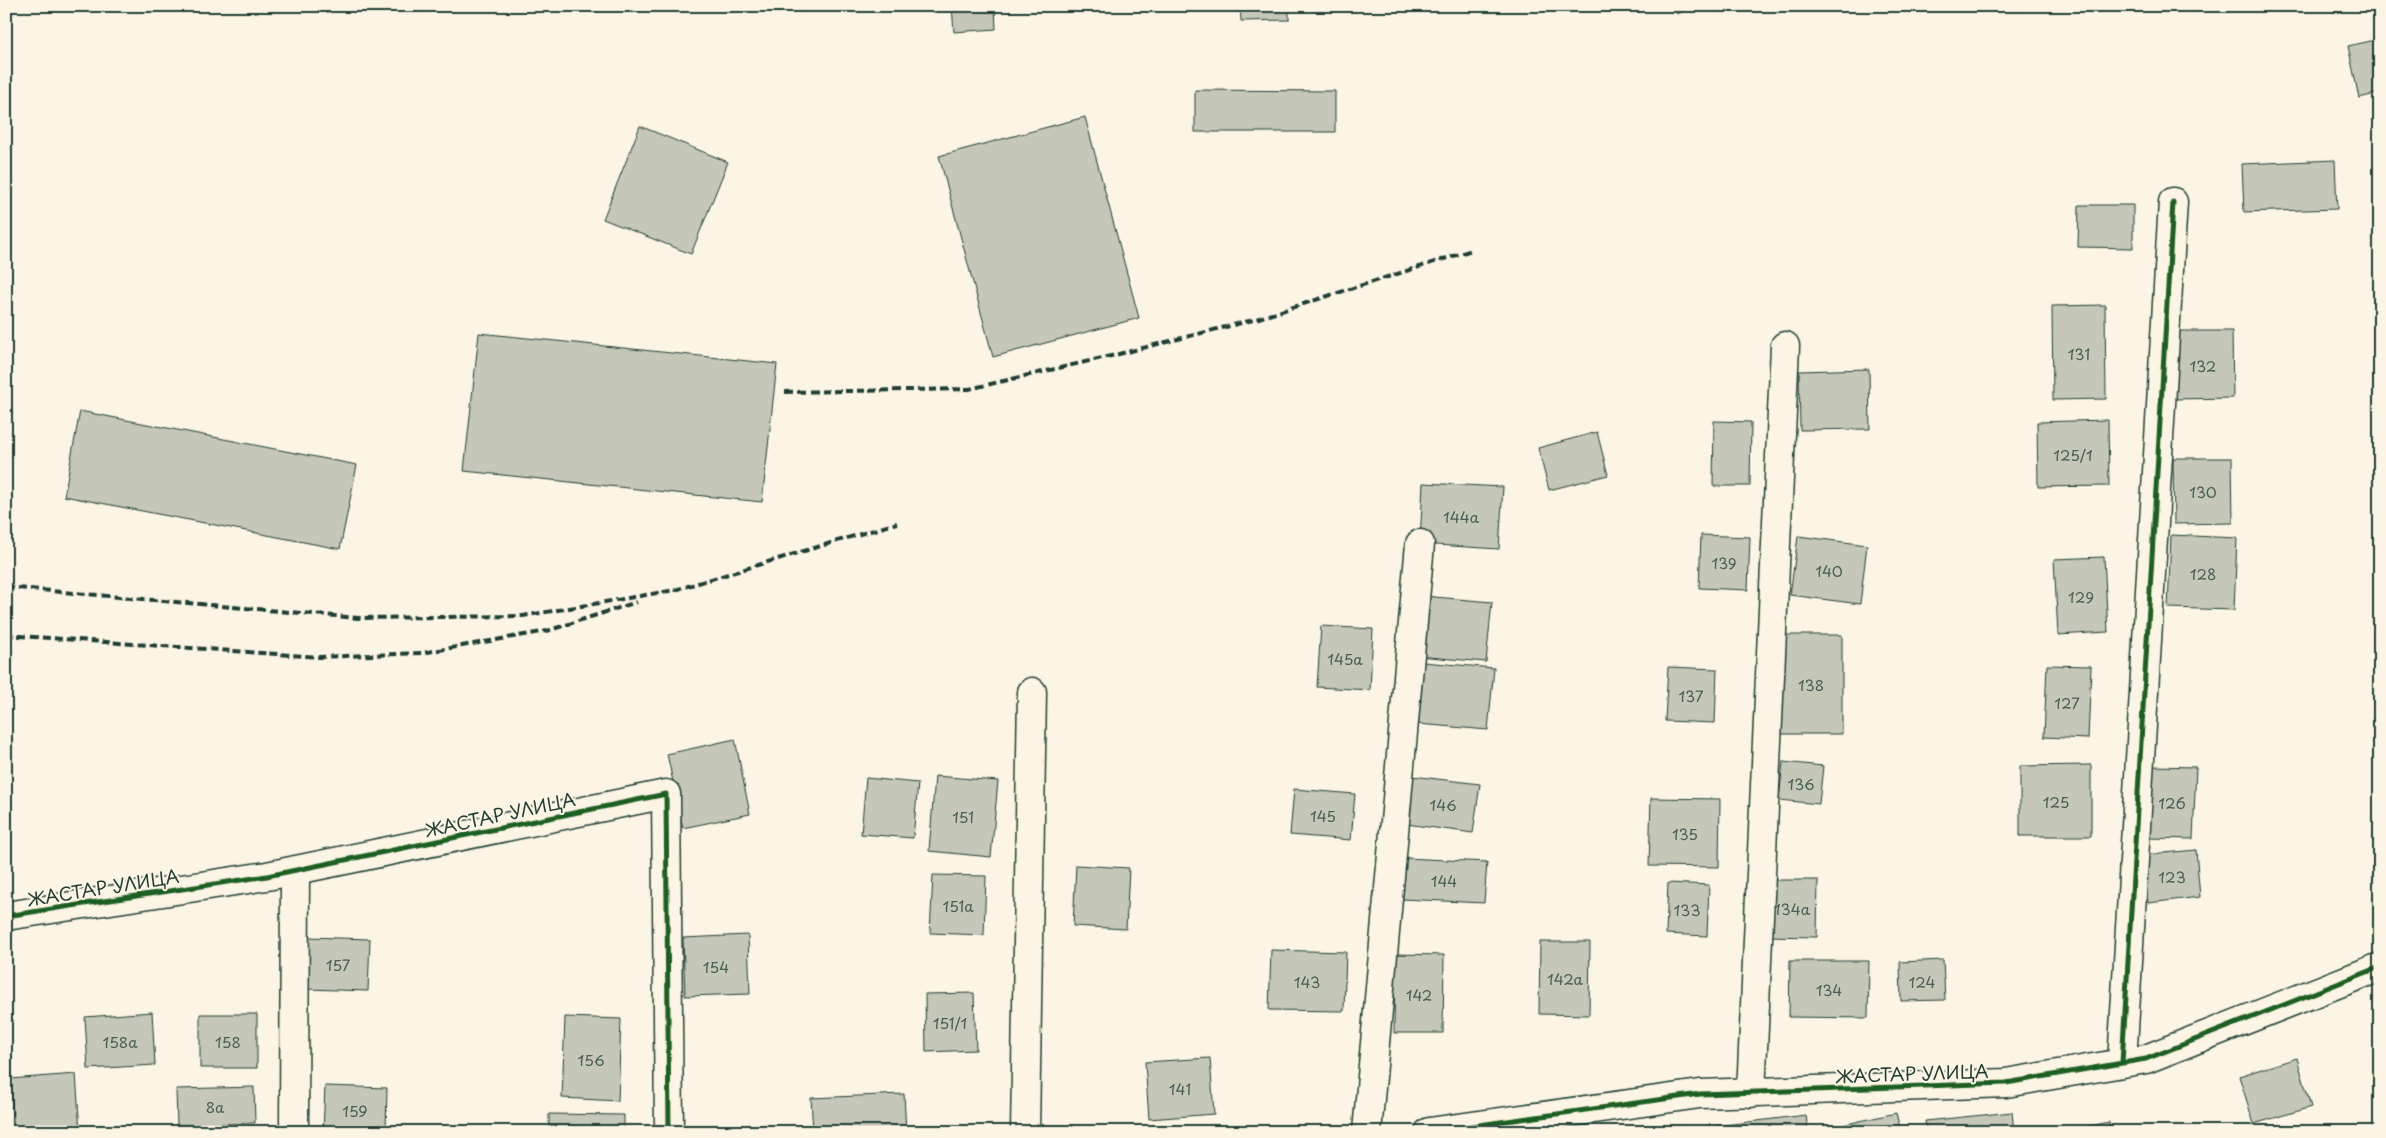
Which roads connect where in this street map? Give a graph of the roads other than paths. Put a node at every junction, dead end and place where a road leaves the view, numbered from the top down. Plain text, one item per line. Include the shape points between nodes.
1 (2173, 202) dead end
2 (1785, 346) dead end
3 (1420, 544) dead end
4 (1032, 692) dead end
5 (295, 870) junction
6 (6, 916) edge
7 (2380, 967) edge
8 (2122, 1064) junction
9 (1751, 1093) junction
10 (294, 1132) edge
11 (669, 1132) edge
12 (1025, 1132) edge
13 (1367, 1132) edge
14 (1429, 1132) edge

1 - 8 street
2 - 9 street
3 - 13 street
4 - 12 street
5 - 6 street, ЖАСТАР УЛИЦА
5 - 10 street
5 - 11 street, ЖАСТАР УЛИЦА via 666,794
7 - 8 street, ЖАСТАР УЛИЦА via 2146,1059
8 - 9 street, ЖАСТАР УЛИЦА via 2006,1083
9 - 14 street, ЖАСТАР УЛИЦА via 1700,1094

